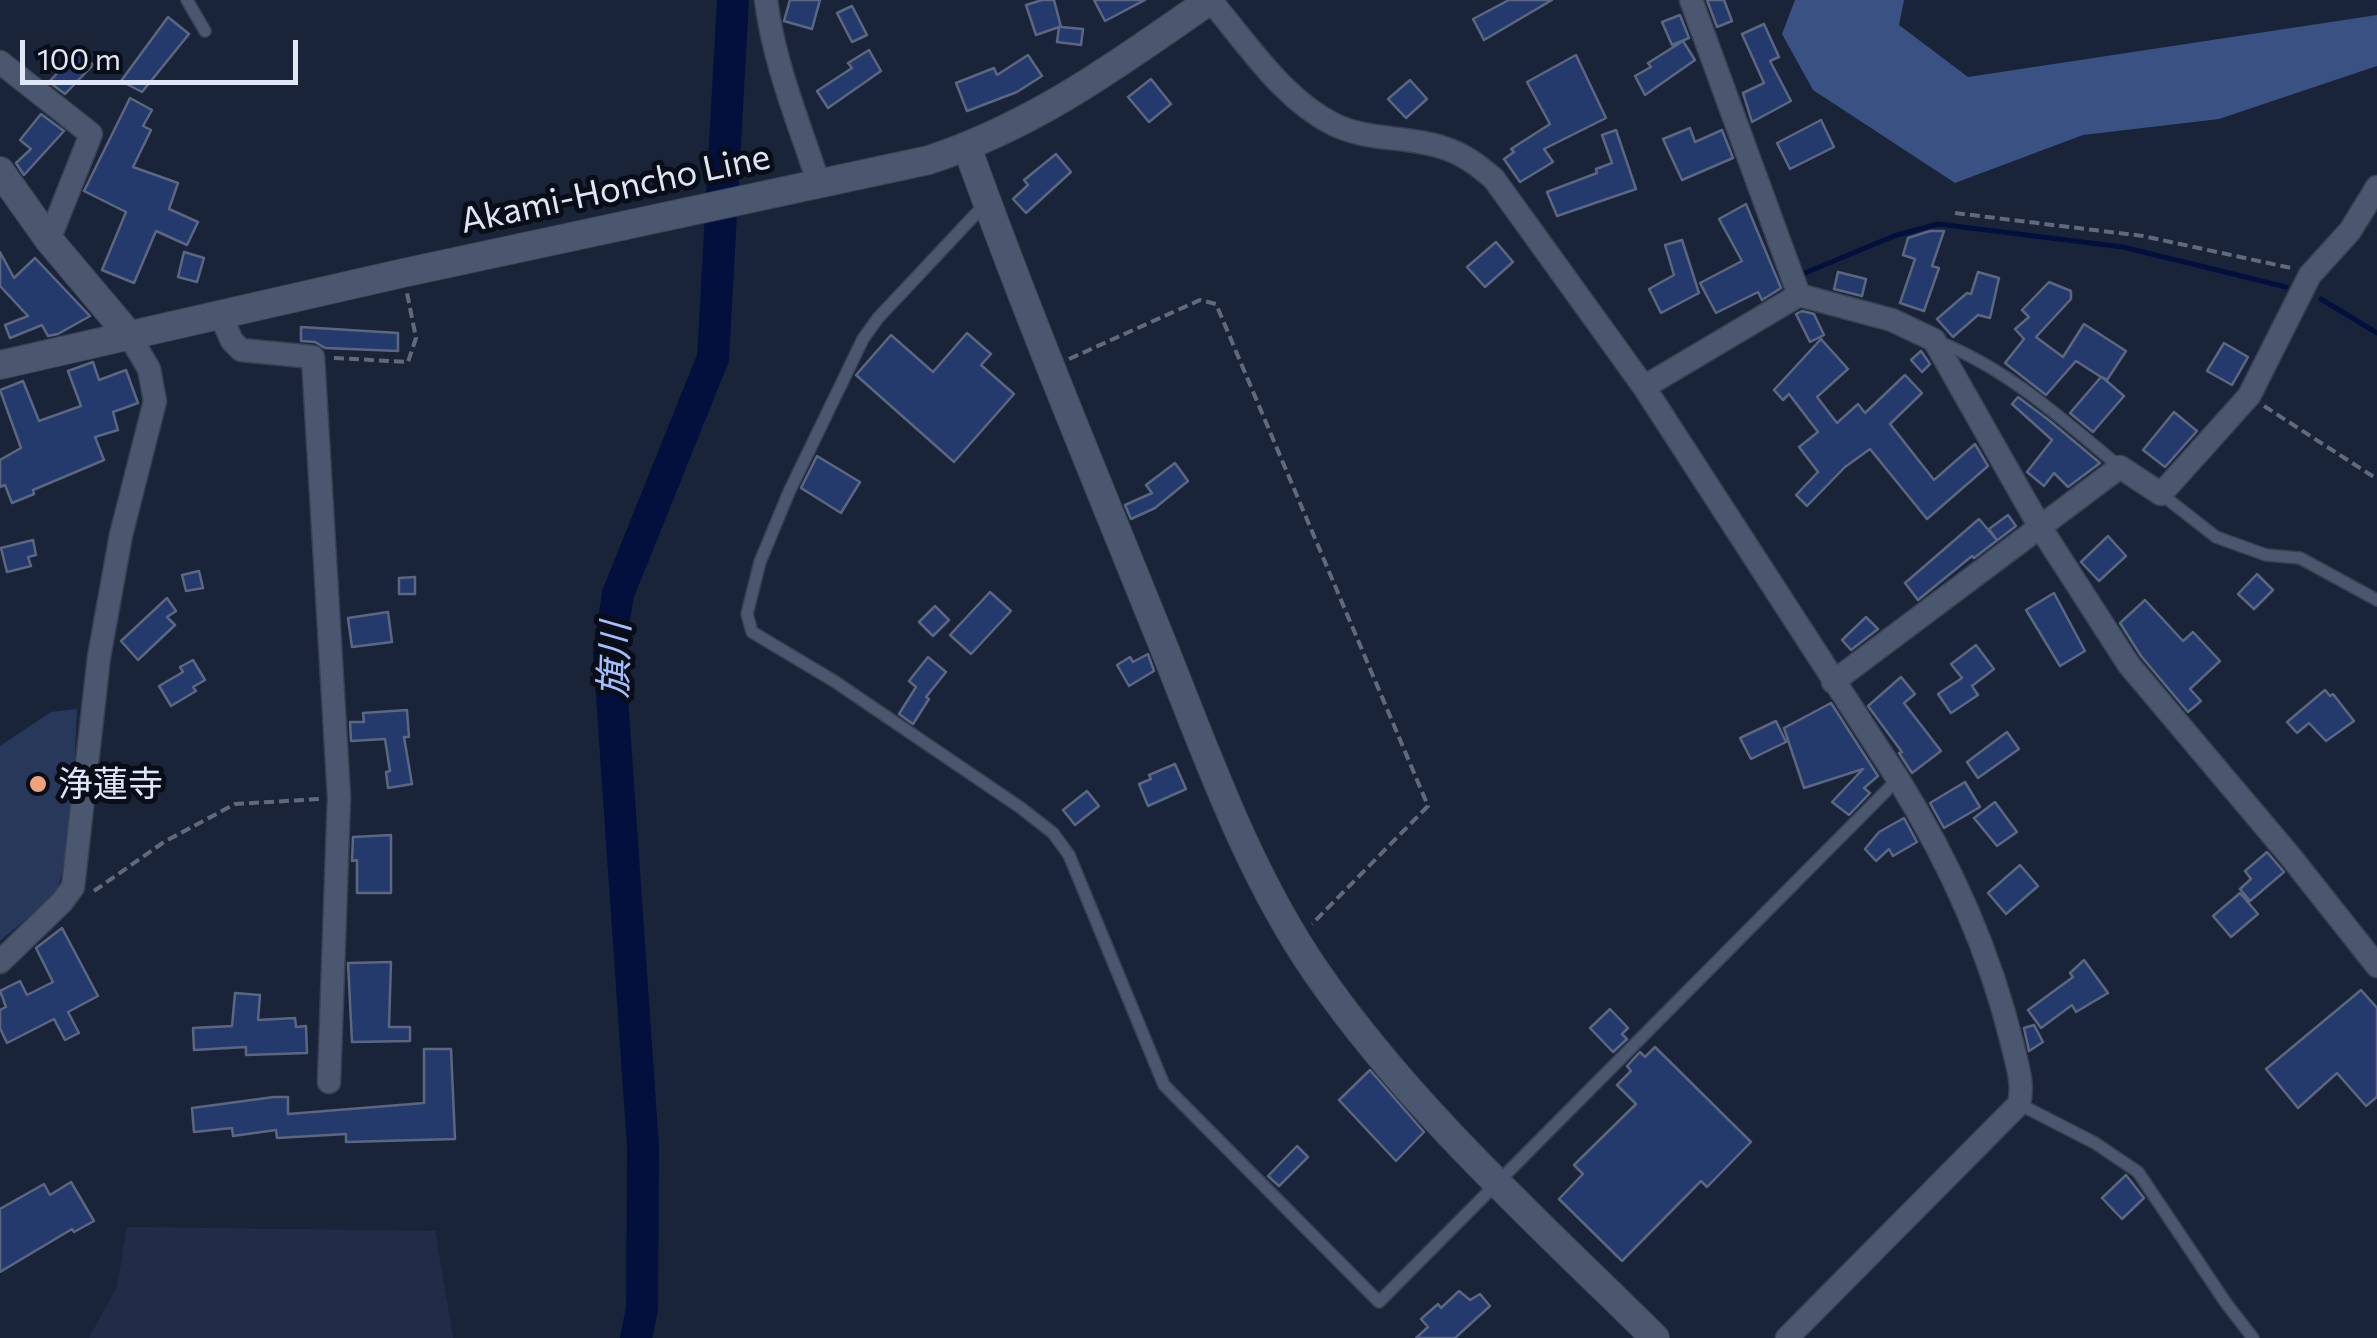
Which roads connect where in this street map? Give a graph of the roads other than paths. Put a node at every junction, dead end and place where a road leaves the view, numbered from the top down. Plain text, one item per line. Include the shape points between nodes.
1 (187, 0) edge
2 (766, 0) edge
3 (1210, 0) edge
4 (1691, 0) edge
5 (205, 31) dead end
6 (0, 62) edge
7 (967, 147) junction
8 (0, 171) edge
9 (809, 186) junction
10 (2377, 187) edge
11 (987, 202) junction
12 (49, 240) junction
13 (1799, 295) junction
14 (220, 314) junction
15 (129, 335) junction
16 (1934, 340) junction
17 (0, 365) edge
18 (1644, 387) junction
19 (2120, 466) junction
20 (2161, 494) junction
21 (2040, 527) junction
22 (2377, 600) edge
23 (1833, 682) junction
24 (1898, 779) junction
25 (0, 962) edge
26 (2377, 966) edge
27 (329, 1082) dead end
28 (2018, 1104) junction
29 (1499, 1183) junction
30 (1655, 1338) edge
31 (1787, 1338) edge
32 (2254, 1338) edge

1 - 5 lane
2 - 9 street
3 - 7 street, Akami-Honcho Line via 1074,92
3 - 18 street via 1306,106 1336,126 1441,146 1494,179
4 - 13 street
6 - 12 street via 91,134
7 - 9 street, Akami-Honcho Line
7 - 11 street
8 - 12 street
9 - 14 street, Akami-Honcho Line
10 - 20 street via 2350,231 2310,275 2249,396
11 - 29 street via 1250,851 1316,971 1390,1068
11 - 29 lane via 864,340 760,562 747,614 752,632 1053,833 1069,855 1164,1085 1379,1302
12 - 15 street
13 - 16 street via 1892,320
13 - 18 street
14 - 15 street, Akami-Honcho Line
14 - 27 street via 242,350 313,357 339,797
15 - 17 street, Akami-Honcho Line
15 - 25 street via 149,368 155,401 99,658 73,887
16 - 19 lane via 1978,357
16 - 21 street
18 - 23 street
19 - 20 street
19 - 21 street
20 - 22 lane via 2216,537 2266,555 2300,558
21 - 23 street
21 - 26 street via 2129,666
23 - 24 street
24 - 28 street via 1976,933 2003,1007 2022,1089
24 - 29 lane
28 - 31 street
28 - 32 lane via 2138,1172
29 - 30 street

